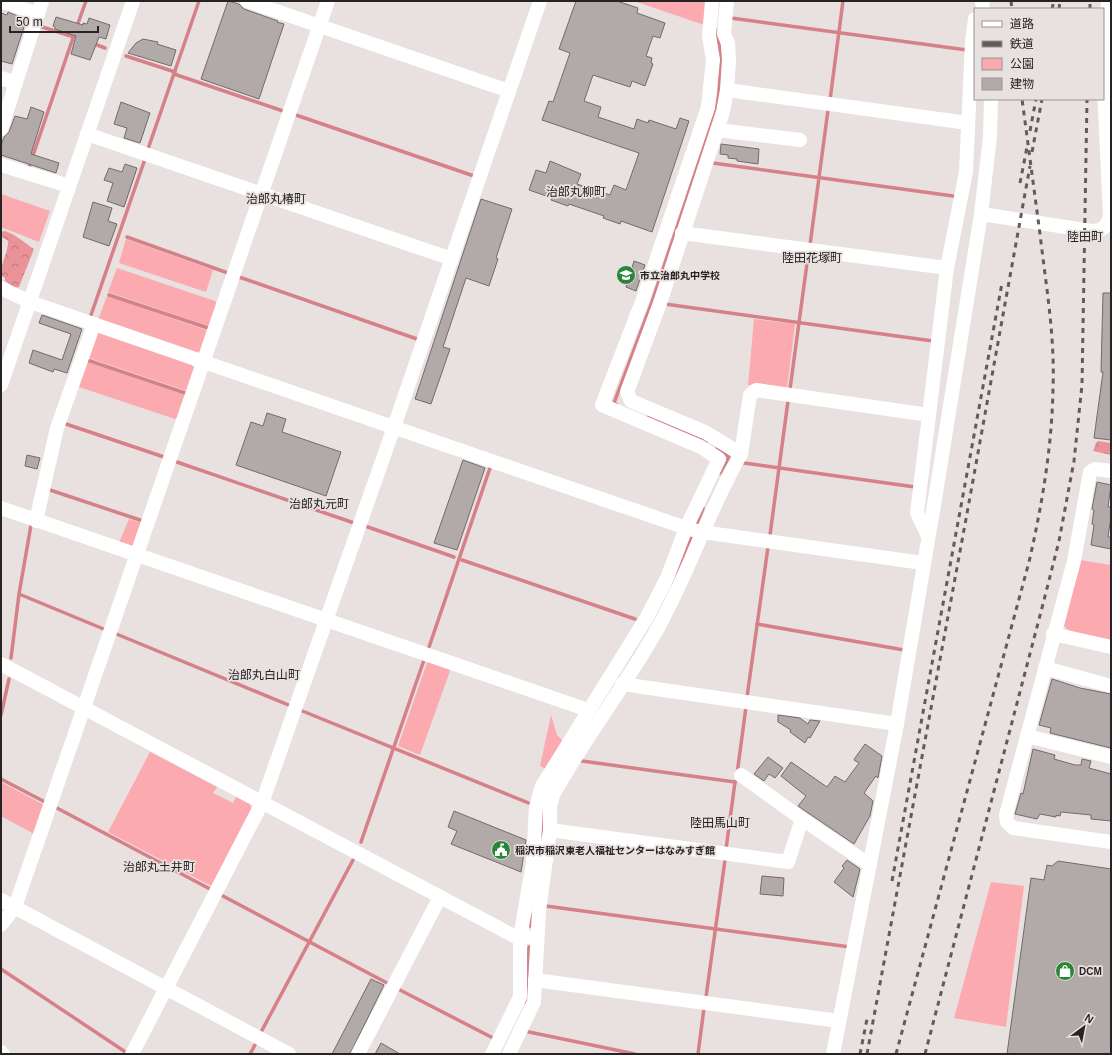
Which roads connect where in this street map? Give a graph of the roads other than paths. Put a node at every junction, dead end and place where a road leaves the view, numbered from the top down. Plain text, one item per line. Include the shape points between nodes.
1 (1, 1) edge
2 (133, 1) edge
3 (247, 1) edge
4 (328, 1) edge
5 (540, 1) edge
6 (712, 1) edge
7 (728, 1) edge
8 (1108, 1) edge
9 (40, 8) edge
10 (319, 26) junction
11 (974, 34) edge
12 (1108, 55) edge
13 (1, 78) edge
14 (1104, 80) edge
15 (16, 83) junction
16 (727, 90) junction
17 (509, 91) junction
18 (991, 100) edge
19 (1104, 100) edge
20 (968, 124) junction
21 (1, 129) edge
22 (717, 130) junction
23 (87, 134) junction
24 (800, 140) dead end
25 (1, 164) edge
26 (70, 186) junction
27 (262, 194) junction
28 (981, 214) junction
29 (682, 233) junction
30 (452, 259) junction
31 (947, 268) junction
32 (1, 288) edge
33 (30, 302) junction
34 (94, 324) junction
35 (204, 362) junction
36 (1, 385) edge
37 (929, 415) junction
38 (394, 427) junction
39 (741, 454) junction
40 (1111, 471) edge
41 (1, 508) edge
42 (36, 520) junction
43 (694, 530) junction
44 (928, 536) junction
45 (137, 555) junction
46 (923, 562) junction
47 (327, 620) junction
48 (1053, 634) junction
49 (1111, 647) edge
50 (1, 664) edge
51 (1044, 668) junction
52 (622, 684) junction
53 (1111, 686) edge
54 (84, 708) junction
55 (588, 710) junction
56 (897, 724) junction
57 (1027, 736) junction
58 (1111, 757) edge
59 (741, 775) dead end
60 (262, 803) junction
61 (802, 819) junction
62 (550, 830) junction
63 (1111, 842) edge
64 (870, 865) junction
65 (440, 897) junction
66 (1, 900) edge
67 (15, 907) junction
68 (1, 925) edge
69 (537, 937) junction
70 (520, 938) junction
71 (535, 980) junction
72 (165, 988) junction
73 (839, 1021) junction
74 (1, 1052) edge
75 (3, 1054) edge
76 (132, 1054) edge
77 (289, 1054) edge
78 (358, 1054) edge
79 (492, 1054) edge
80 (509, 1054) edge
81 (833, 1054) edge

1 - 9 street
2 - 23 street
3 - 10 street
4 - 10 street
5 - 17 street
6 - 43 street via 709,36 713,60 708,106 643,299 602,406 701,447 719,458
7 - 16 street via 724,34 728,43 729,60
8 - 12 street
9 - 15 street
10 - 17 street
10 - 27 street
11 - 20 street
12 - 14 street
13 - 15 street
15 - 21 street
16 - 20 street
16 - 22 street
17 - 30 street
18 - 28 street via 990,137
19 - 28 street via 1110,216 1104,228 1098,231 1072,229
20 - 31 street via 966,172
22 - 24 street
22 - 29 street
23 - 26 street
23 - 27 street
25 - 26 street
26 - 33 street
27 - 30 street
27 - 35 street
28 - 44 street
29 - 31 street
29 - 39 street via 660,303 627,392 631,401 705,432
30 - 38 street
31 - 37 street
32 - 33 street
33 - 34 street
33 - 36 street
34 - 35 street
34 - 42 street via 57,428
35 - 38 street
35 - 45 street
37 - 39 street via 756,390 750,395
37 - 44 street via 917,512
38 - 43 street
38 - 47 street
39 - 43 street
40 - 48 street via 1095,469 1090,472 1074,561
41 - 42 street
42 - 45 street
43 - 46 street
43 - 52 street via 679,588 658,628
43 - 55 street via 647,618
44 - 46 street
45 - 47 street
45 - 54 street
46 - 56 street
47 - 55 street
47 - 60 street
48 - 49 street
48 - 51 street
50 - 54 street
51 - 53 street
51 - 57 street
52 - 56 street
52 - 62 street via 553,795
54 - 60 street
54 - 67 street
55 - 70 street via 542,786 536,807 533,862
56 - 64 street
57 - 58 street
57 - 63 street via 1006,815 1007,822 1013,828
59 - 61 street
60 - 65 street
60 - 72 street
61 - 62 street via 788,862
61 - 64 street
62 - 69 street
64 - 73 street
65 - 70 street
65 - 78 street
66 - 67 street
67 - 68 street
67 - 72 street
69 - 70 street
69 - 71 street
70 - 79 street via 520,997
71 - 73 street
71 - 80 street via 534,1002
72 - 76 street
72 - 77 street
73 - 81 street
74 - 75 street

